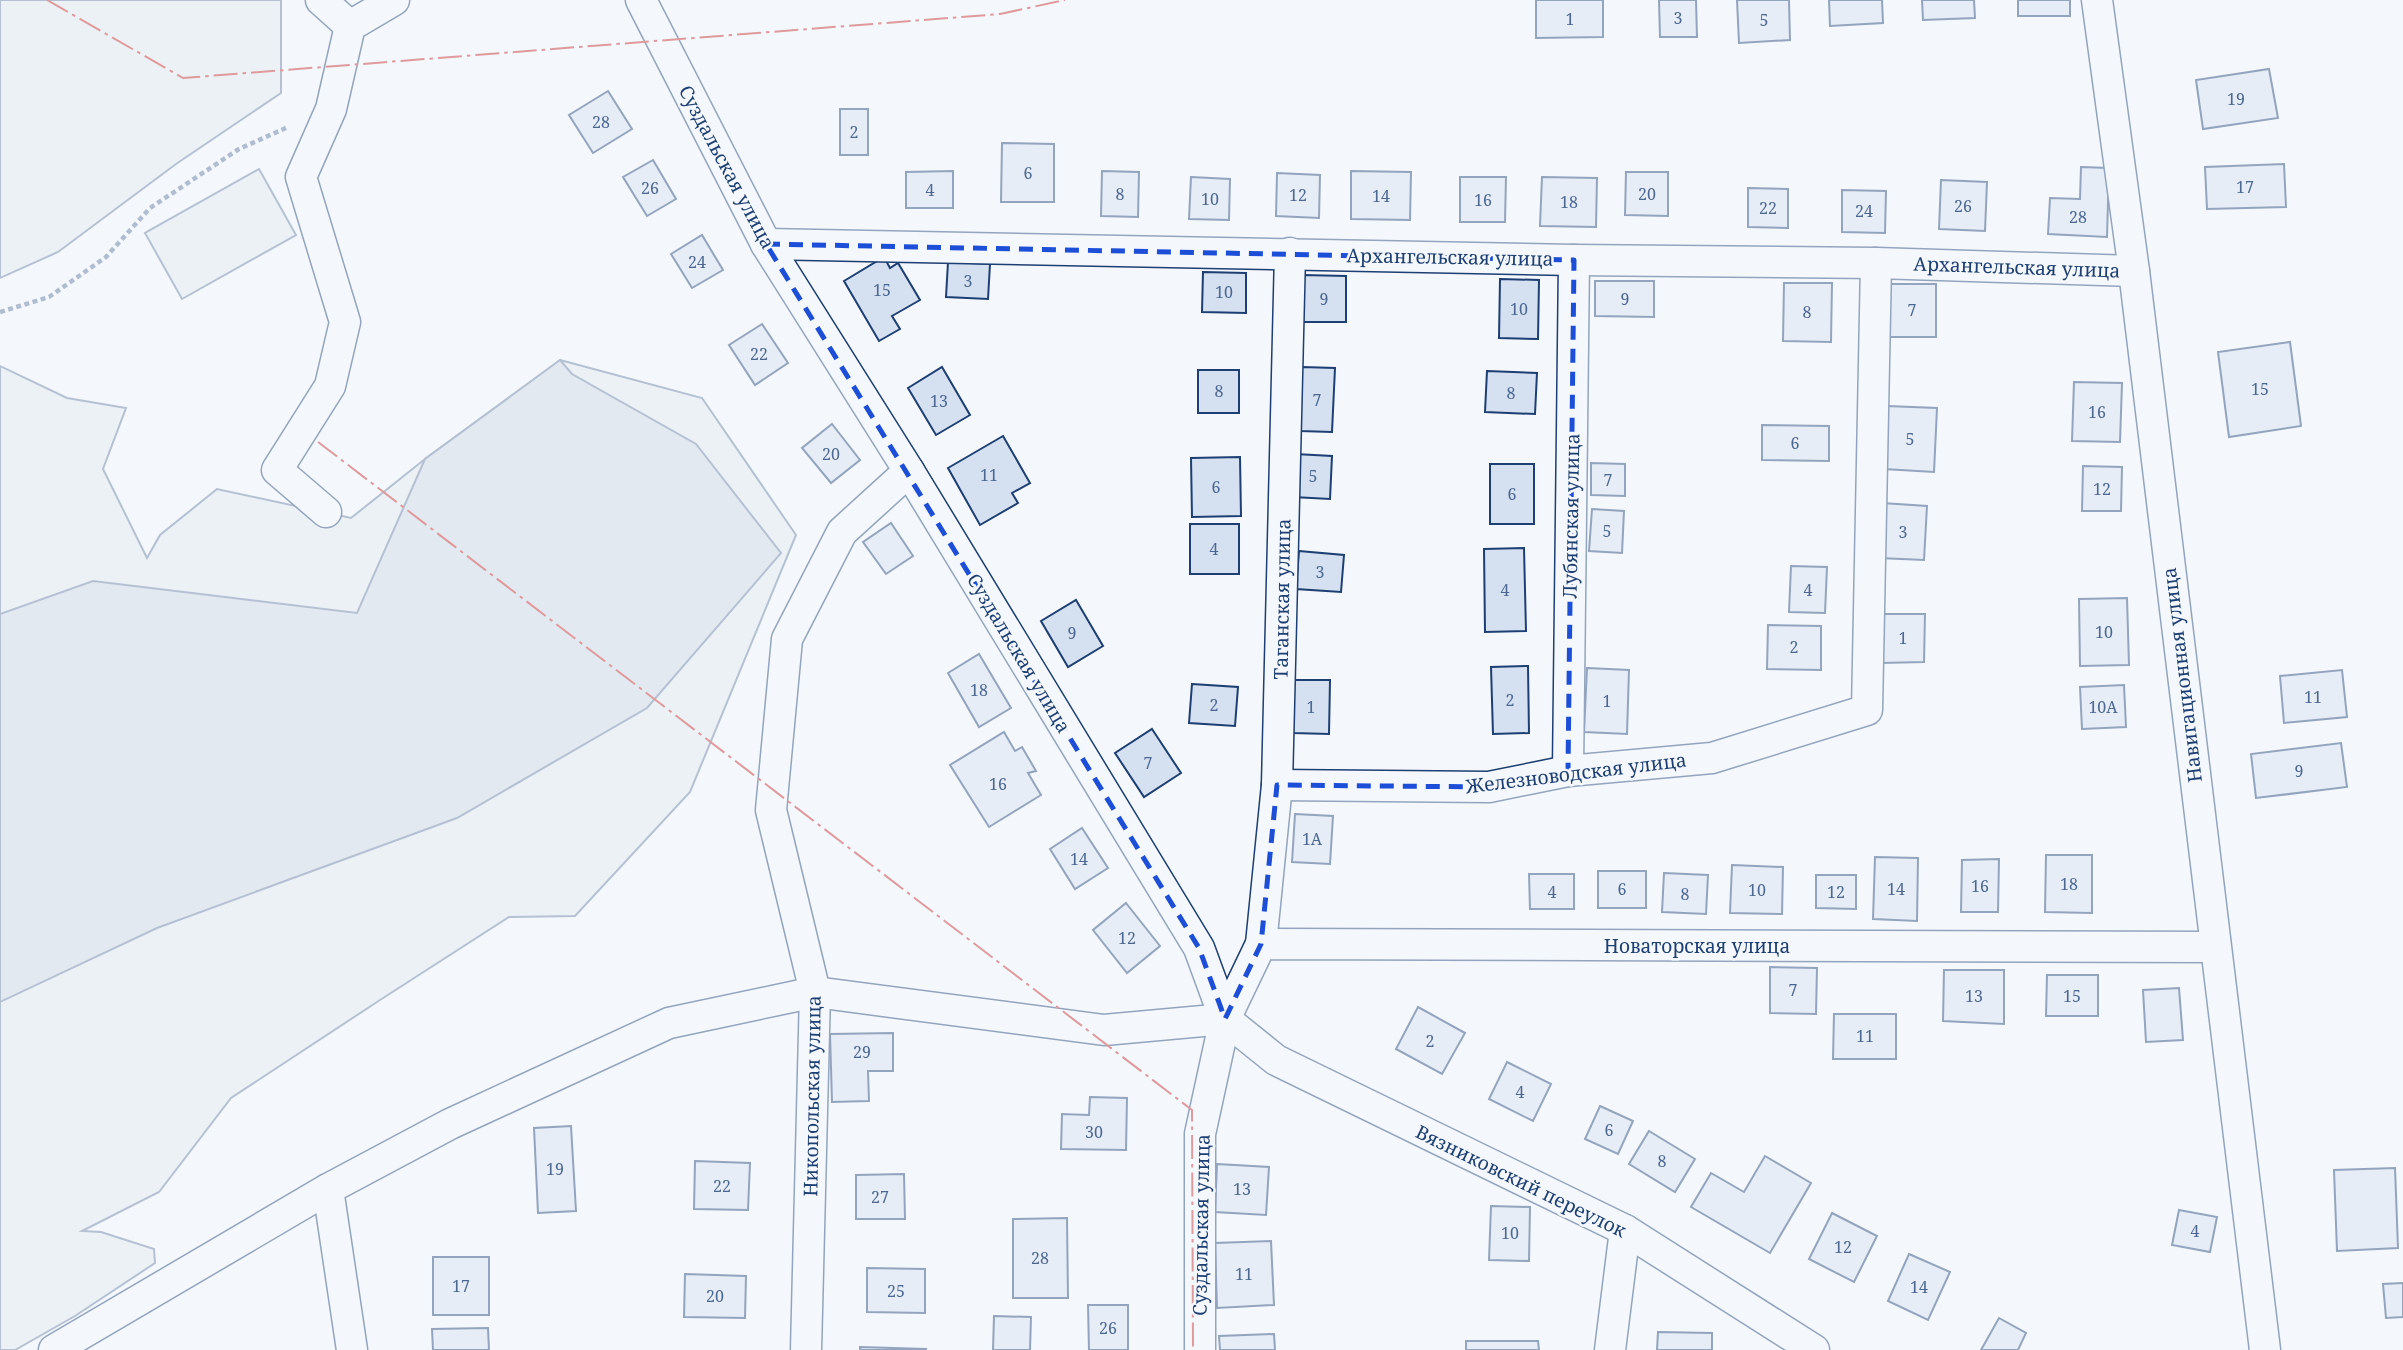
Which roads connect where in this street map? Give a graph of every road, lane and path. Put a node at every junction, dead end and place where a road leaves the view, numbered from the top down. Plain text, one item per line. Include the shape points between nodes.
1 (321, 0) edge
2 (394, 0) edge
3 (641, 0) edge
4 (2097, 0) edge
5 (350, 26) junction
6 (331, 109) junction
7 (766, 244) junction
8 (1290, 253) junction
9 (1574, 260) junction
10 (1877, 263) junction
11 (2134, 271) junction
12 (0, 312) edge
13 (909, 471) junction
14 (326, 512) dead end
15 (1568, 771) junction
16 (1277, 785) junction
17 (1261, 944) junction
18 (2215, 947) junction
19 (816, 992) junction
20 (1225, 1019) junction
21 (328, 1189) junction
22 (1625, 1230) junction
23 (54, 1350) edge
24 (352, 1350) edge
25 (806, 1350) edge
26 (1200, 1350) edge
27 (1609, 1350) edge
28 (1814, 1350) edge
29 (2265, 1350) edge

1 - 5 street
2 - 5 street
3 - 7 street, Суздальская улица
4 - 11 street, Навигационная улица
5 - 6 street
6 - 12 path via 239,149 150,208 106,257 49,297
6 - 14 street via 301,177 345,322 330,386 277,471
7 - 8 street, Архангельская улица
7 - 13 street, Суздальская улица
8 - 9 street, Архангельская улица
8 - 16 street, Таганская улица
9 - 10 street, Архангельская улица
9 - 15 street, Лубянская улица
10 - 11 street, Архангельская улица
10 - 15 street, Железноводская улица via 1867,710 1712,758
11 - 18 street, Навигационная улица
13 - 19 street, Никопольская улица via 842,532 787,639 771,810
13 - 20 street, Суздальская улица via 1199,948
15 - 16 street, Железноводская улица via 1489,787
16 - 17 street, Таганская улица
17 - 18 street, Новаторская улица
17 - 20 street
18 - 29 street, Навигационная улица
19 - 20 street via 1104,1030
19 - 21 street via 669,1023 450,1124
19 - 25 street, Никопольская улица
20 - 22 street, Вязниковский переулок via 1276,1060
20 - 26 street, Суздальская улица via 1200,1133
21 - 23 street
21 - 24 street
22 - 27 street
22 - 28 street, Вязниковский переулок

